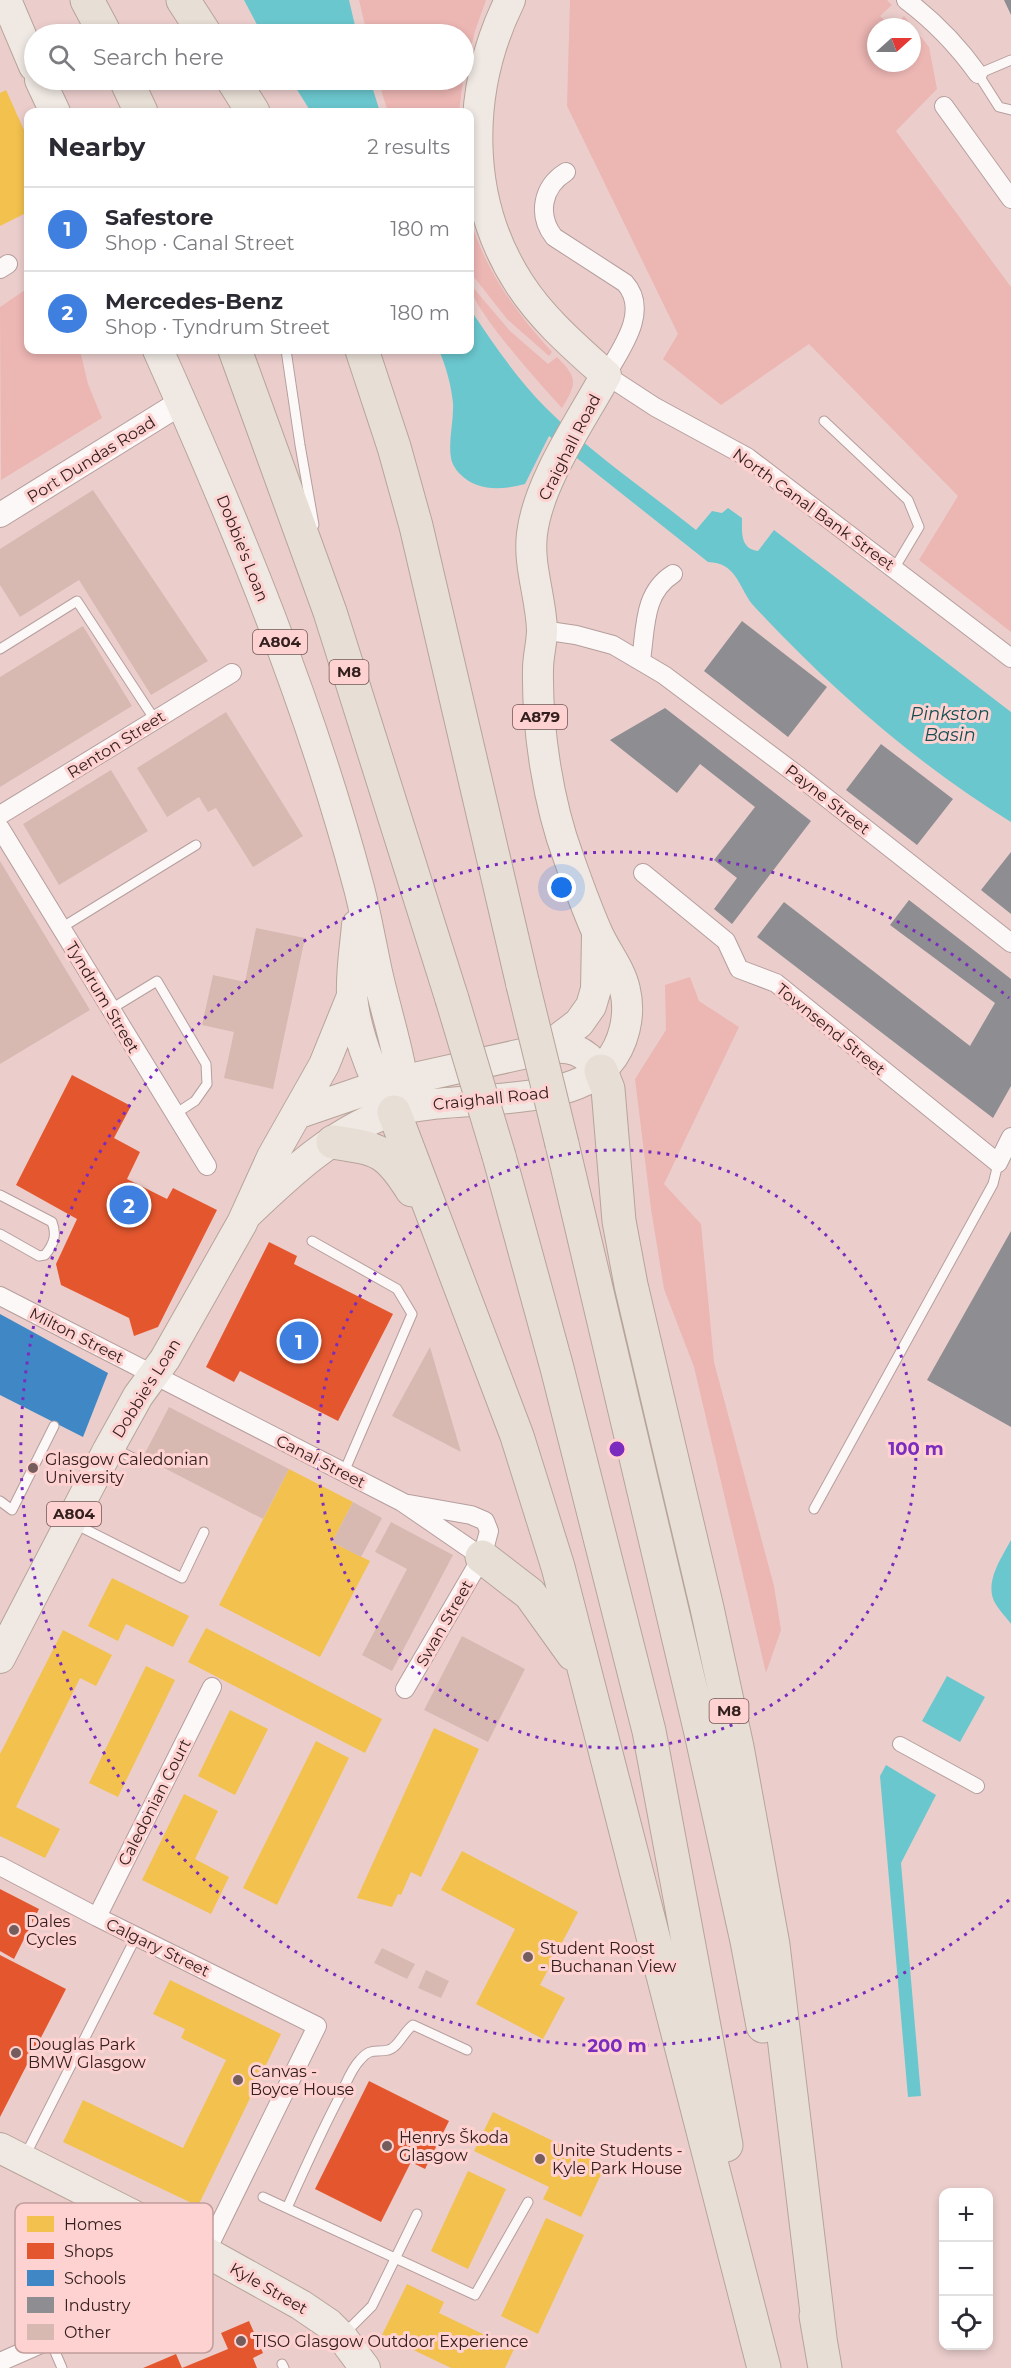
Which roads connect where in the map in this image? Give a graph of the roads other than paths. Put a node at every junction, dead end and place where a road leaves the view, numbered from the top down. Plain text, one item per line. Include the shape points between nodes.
1 (6, 0) edge
2 (87, 0) edge
3 (183, 0) edge
4 (510, 0) edge
5 (906, 0) edge
6 (100, 24) edge
7 (199, 24) edge
8 (24, 42) edge
9 (1011, 60) edge
10 (978, 74) junction
11 (45, 90) edge
12 (131, 90) edge
13 (239, 90) edge
14 (944, 106) dead end
15 (53, 108) edge
16 (139, 108) edge
17 (251, 108) edge
18 (1011, 110) edge
19 (566, 172) dead end
20 (1011, 199) edge
21 (160, 354) edge
22 (236, 354) edge
23 (287, 354) edge
24 (363, 354) edge
25 (606, 375) junction
26 (182, 402) junction
27 (824, 421) dead end
28 (0, 515) edge
29 (316, 534) dead end
30 (318, 546) dead end
31 (894, 569) junction
32 (674, 574) dead end
33 (330, 612) junction
34 (542, 630) junction
35 (0, 649) edge
36 (1011, 658) edge
37 (641, 660) junction
38 (232, 673) dead end
39 (155, 720) junction
40 (0, 815) edge
41 (0, 828) edge
42 (196, 845) dead end
43 (642, 873) dead end
44 (359, 889) junction
45 (61, 928) junction
46 (598, 933) junction
47 (1011, 943) edge
48 (352, 996) junction
49 (111, 1009) junction
50 (545, 1049) junction
51 (604, 1080) junction
52 (395, 1097) junction
53 (299, 1113) junction
54 (175, 1114) junction
55 (1011, 1137) edge
56 (333, 1142) junction
57 (998, 1162) junction
58 (207, 1166) dead end
59 (0, 1195) edge
60 (246, 1215) junction
61 (436, 1227) junction
62 (0, 1234) edge
63 (312, 1241) dead end
64 (0, 1296) edge
65 (154, 1374) junction
66 (54, 1426) dead end
67 (110, 1447) junction
68 (141, 1462) dead end
69 (344, 1472) junction
70 (0, 1502) edge
71 (402, 1503) junction
72 (814, 1509) dead end
73 (70, 1522) junction
74 (204, 1532) dead end
75 (482, 1557) junction
76 (0, 1658) edge
77 (587, 1676) junction
78 (212, 1687) dead end
79 (405, 1689) dead end
80 (900, 1744) dead end
81 (977, 1786) dead end
82 (0, 1866) edge
83 (97, 1917) junction
84 (136, 1937) junction
85 (467, 2050) dead end
86 (11, 2154) edge
87 (263, 2197) dead end
88 (528, 2202) dead end
89 (109, 2203) edge
90 (288, 2208) junction
91 (417, 2214) dead end
92 (213, 2238) edge
93 (213, 2256) edge
94 (396, 2259) junction
95 (342, 2337) junction
96 (20, 2353) edge
97 (56, 2353) edge
98 (822, 2353) edge
99 (0, 2362) edge
100 (62, 2368) edge
101 (365, 2368) edge
102 (765, 2368) edge

1 - 8 main road
2 - 6 highway
3 - 7 highway
4 - 25 main road, Craighall Road via 493,40 478,103 477,157 484,199 496,238 520,285 555,328
5 - 10 street via 948,37
9 - 10 lane
10 - 18 lane via 999,107
11 - 15 main road
12 - 16 highway
13 - 17 highway
14 - 20 street
19 - 25 street via 547,193 544,217 548,228 554,237 625,283 632,292 634,324
21 - 26 main road, Dobbie's Loan / A804
22 - 33 highway, M8
23 - 29 lane
24 - 98 highway, M8, bridge via 416,526 701,1733 747,1941
25 - 31 street, North Canal Bank Street via 655,407 747,457
25 - 34 main road, Craighall Road / A879 via 535,516 531,546
26 - 28 street, Port Dundas Road
26 - 44 main road, Dobbie's Loan / A804 via 281,645
27 - 31 lane via 908,500 919,527
30 - 33 lane
31 - 36 street, North Canal Bank Street
32 - 37 street via 656,589 648,609
33 - 102 highway, M8, bridge via 499,1155 649,1731
34 - 37 street, Payne Street via 597,639
34 - 46 main road, Craighall Road / A879 via 538,669 550,786 568,856
35 - 39 lane via 77,602
37 - 47 street, Payne Street via 800,777
38 - 39 street, Renton Street
39 - 40 street, Renton Street
41 - 45 street, Tyndrum Street
42 - 45 lane
43 - 57 street, Townsend Street via 726,941 740,969 776,983
44 - 48 main road, Dobbie's Loan / A804
44 - 52 main road, Dobbie's Loan / A804 via 385,1009
45 - 49 street, Tyndrum Street
46 - 50 main road, Craighall Road / A879 via 596,989 591,1006 579,1023
46 - 51 main road, Craighall Road / A879 via 625,987 627,1009 620,1045
48 - 52 main road, Dobbie's Loan / A804 via 363,1043
48 - 53 main road, Dobbie's Loan / A804
49 - 54 street, Tyndrum Street
49 - 54 lane via 157,981 206,1064 207,1084 195,1101
50 - 51 main road via 571,1047 592,1061
50 - 52 main road, Craighall Road / A879
51 - 52 main road, Craighall Road / A879 via 587,1079 559,1091
51 - 98 highway, M8 via 619,1221 631,1285 705,1598 774,1946
52 - 53 main road, A879
52 - 56 main road, Dobbie's Loan / A804 via 372,1120
52 - 61 highway
53 - 60 main road, Dobbie's Loan / A804 via 272,1157
54 - 58 street, Tyndrum Street
55 - 57 street
56 - 60 main road, Dobbie's Loan / A804 via 291,1173
56 - 61 highway via 387,1156
57 - 72 lane via 993,1184
59 - 62 lane via 52,1222 55,1238 45,1255 39,1256
60 - 65 main road, Dobbie's Loan / A804
61 - 77 highway via 534,1485
63 - 69 lane via 397,1289 412,1314
64 - 65 street, Milton Street
65 - 67 main road, Dobbie's Loan / A804
65 - 69 street, Canal Street
66 - 70 lane via 12,1510
67 - 68 lane
67 - 73 main road, Dobbie's Loan / A804
69 - 71 street, Canal Street
71 - 75 street, Canal Street
71 - 75 street, Swan Street via 485,1521 489,1532
73 - 74 lane via 182,1578
73 - 76 main road, Dobbie's Loan / A804
75 - 77 highway via 530,1594
75 - 79 street, Swan Street
77 - 102 highway
78 - 83 street, Caledonian Court
80 - 81 street
82 - 83 street, Calgary Street
83 - 84 street, Calgary Street
84 - 86 lane
84 - 92 street, Calgary Street via 317,2026
85 - 90 lane via 413,2025 389,2050 376,2049 365,2054 334,2106
86 - 89 main road, Kyle Street
87 - 90 lane
88 - 94 lane via 475,2295
90 - 94 lane
91 - 94 lane
93 - 95 main road, Kyle Street via 301,2305
94 - 95 lane via 372,2306
95 - 101 main road, Kyle Street
96 - 99 street
97 - 100 lane

